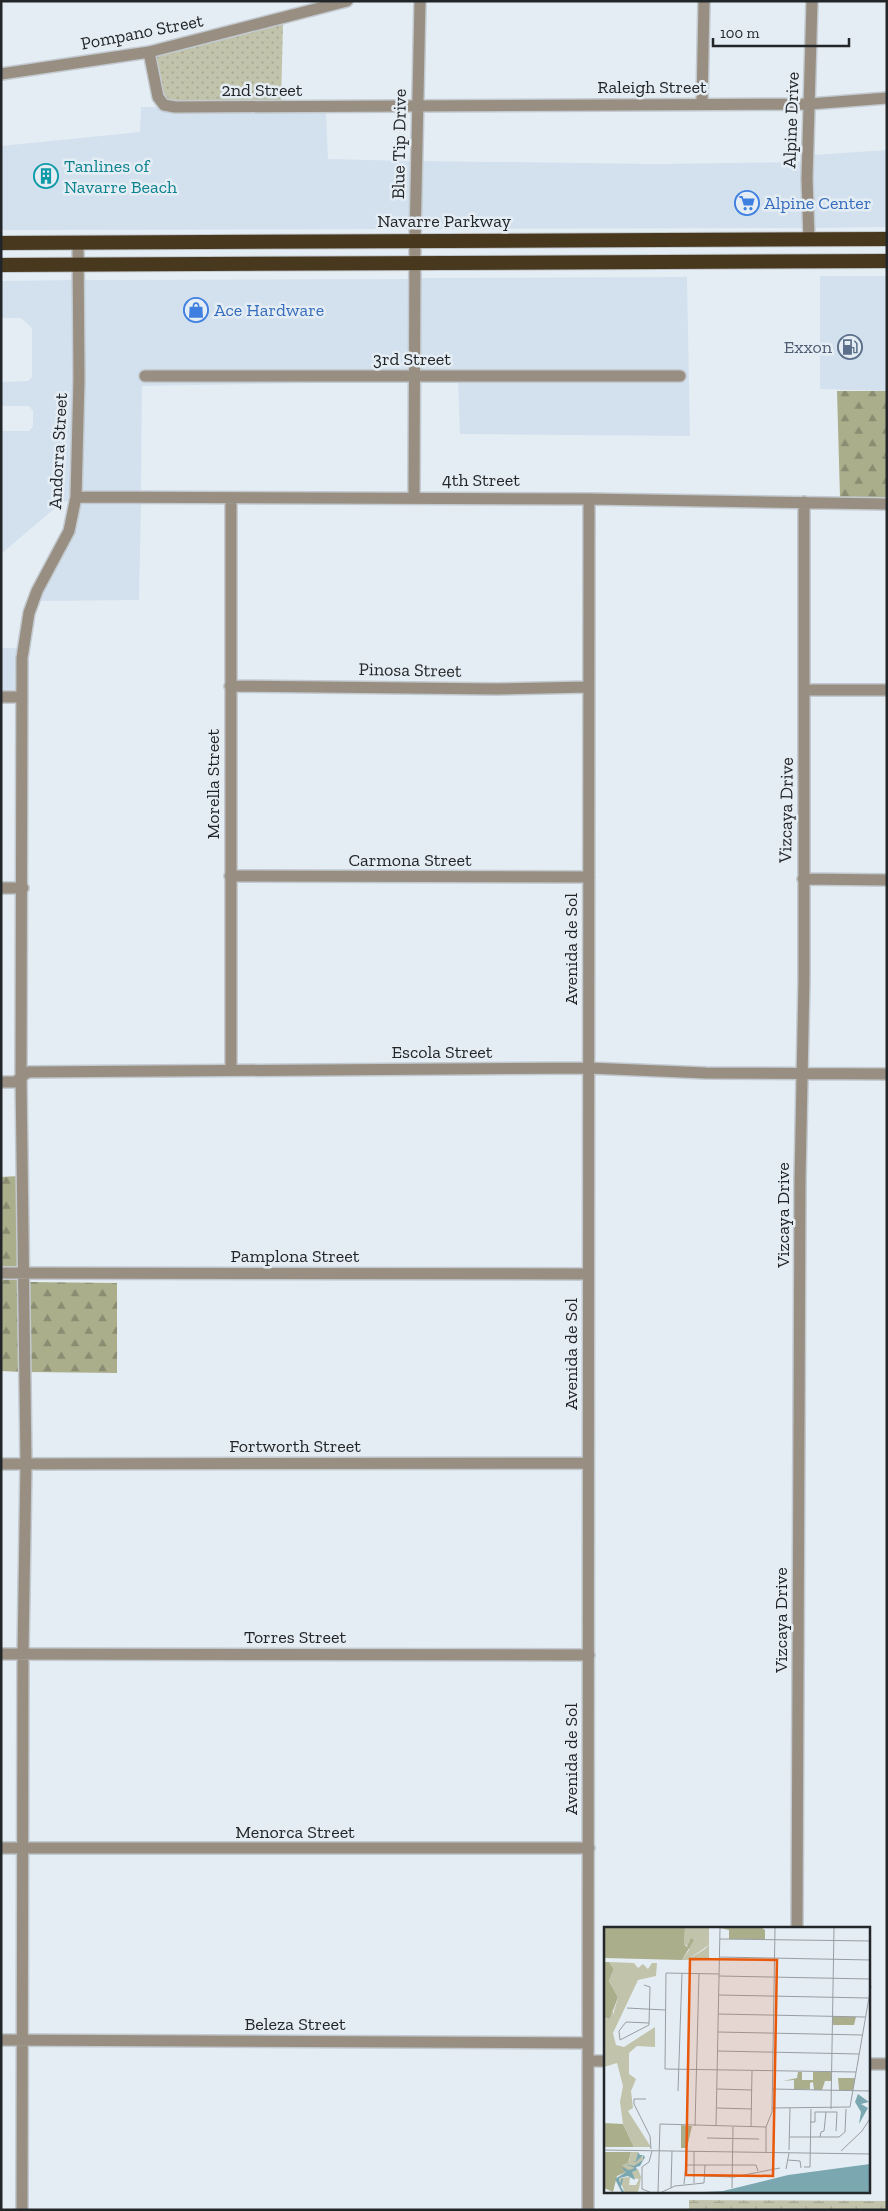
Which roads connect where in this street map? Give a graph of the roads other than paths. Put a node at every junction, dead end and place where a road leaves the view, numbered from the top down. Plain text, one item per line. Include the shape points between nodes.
1 (347, 1) edge
2 (420, 1) edge
3 (704, 1) edge
4 (812, 1) edge
5 (149, 52) junction
6 (1, 74) edge
7 (887, 98) edge
8 (702, 104) junction
9 (810, 104) junction
10 (417, 107) junction
11 (887, 239) edge
12 (414, 240) junction
13 (809, 240) junction
14 (1, 243) edge
15 (78, 243) junction
16 (887, 246) edge
17 (823, 261) junction
18 (887, 261) edge
19 (665, 262) junction
20 (415, 264) junction
21 (78, 265) junction
22 (1, 266) edge
23 (145, 376) dead end
24 (680, 376) dead end
25 (415, 377) junction
26 (76, 497) junction
27 (414, 497) junction
28 (231, 498) junction
29 (589, 499) junction
30 (804, 502) junction
31 (887, 504) edge
32 (230, 686) junction
33 (589, 687) junction
34 (805, 690) junction
35 (887, 690) edge
36 (1, 697) edge
37 (22, 697) junction
38 (230, 876) junction
39 (589, 877) junction
40 (802, 879) junction
41 (887, 880) edge
42 (1, 888) edge
43 (23, 888) junction
44 (589, 1068) junction
45 (231, 1070) junction
46 (802, 1072) junction
47 (887, 1074) edge
48 (21, 1077) junction
49 (1, 1082) edge
50 (1, 1273) edge
51 (24, 1273) junction
52 (588, 1274) junction
53 (588, 1463) junction
54 (1, 1464) edge
55 (26, 1464) junction
56 (1, 1654) edge
57 (23, 1654) junction
58 (589, 1655) junction
59 (1, 1848) edge
60 (23, 1848) junction
61 (588, 1848) junction
62 (797, 1927) edge
63 (1, 2040) edge
64 (22, 2040) junction
65 (588, 2043) junction
66 (588, 2061) junction
67 (604, 2061) edge
68 (870, 2064) edge
69 (887, 2064) edge
70 (22, 2210) edge
71 (588, 2210) edge

1 - 5 street, Pompano Street
2 - 10 street, Blue Tip Drive
3 - 8 street
4 - 9 street, Alpine Drive
5 - 6 street, Pompano Street
5 - 10 street, 2nd Street via 158,98 164,105
7 - 9 street, Raleigh Street
8 - 9 street, Raleigh Street
8 - 10 street, Raleigh Street
9 - 13 street, Alpine Drive
10 - 12 street, Blue Tip Drive
11 - 13 highway, Navarre Parkway
12 - 13 highway, Navarre Parkway
12 - 15 highway, Navarre Parkway
12 - 20 street, Blue Tip Drive
13 - 19 highway via 797,254 677,256
14 - 15 highway, Navarre Parkway
15 - 21 street, Andorra Street
16 - 17 highway via 842,246 826,252
17 - 18 highway
17 - 19 highway
19 - 20 highway
20 - 21 highway
20 - 25 street, Blue Tip Drive
21 - 22 highway
21 - 26 street, Andorra Street
23 - 25 street, 3rd Street
24 - 25 street, 3rd Street
25 - 27 street, Blue Tip Drive
26 - 28 street, 4th Street
26 - 37 street, Andorra Street via 69,531 29,613 22,658
27 - 28 street, 4th Street
27 - 29 street, 4th Street
28 - 32 street, Morella Street
29 - 30 street, 4th Street
29 - 33 street, Avenida de Sol
30 - 31 street, 4th Street
30 - 34 street, Vizcaya Drive
32 - 33 street, Pinosa Street
32 - 38 street, Morella Street
33 - 39 street, Avenida de Sol
34 - 35 street
34 - 40 street, Vizcaya Drive
36 - 37 street
37 - 43 street, Andorra Street
38 - 39 street, Carmona Street
38 - 45 street, Morella Street
39 - 44 street, Avenida de Sol
40 - 41 street
40 - 46 street, Vizcaya Drive
42 - 43 street
43 - 48 street, Andorra Street
44 - 45 street, Escola Street
44 - 46 street, Escola Street via 706,1073
44 - 52 street, Avenida de Sol
45 - 48 street, Escola Street via 28,1072
46 - 47 street, Escola Street
46 - 62 street, Vizcaya Drive
48 - 49 street, Escola Street via 15,1082
48 - 51 street, Andorra Street
50 - 51 street, Pamplona Street
51 - 52 street, Pamplona Street
51 - 55 street, Andorra Street
52 - 53 street, Avenida de Sol
53 - 55 street, Fortworth Street
53 - 58 street, Avenida de Sol
54 - 55 street, Fortworth Street
55 - 57 street, Andorra Street
56 - 57 street, Torres Street
57 - 58 street, Torres Street
57 - 60 street, Andorra Street
58 - 61 street, Avenida de Sol
59 - 60 street, Menorca Street
60 - 61 street, Menorca Street
60 - 64 street, Andorra Street
61 - 65 street, Avenida de Sol
63 - 64 street, Beleza Street
64 - 65 street, Beleza Street
64 - 70 street, Andorra Street
65 - 66 street, Avenida de Sol
66 - 67 street
66 - 71 street, Avenida de Sol
68 - 69 street

